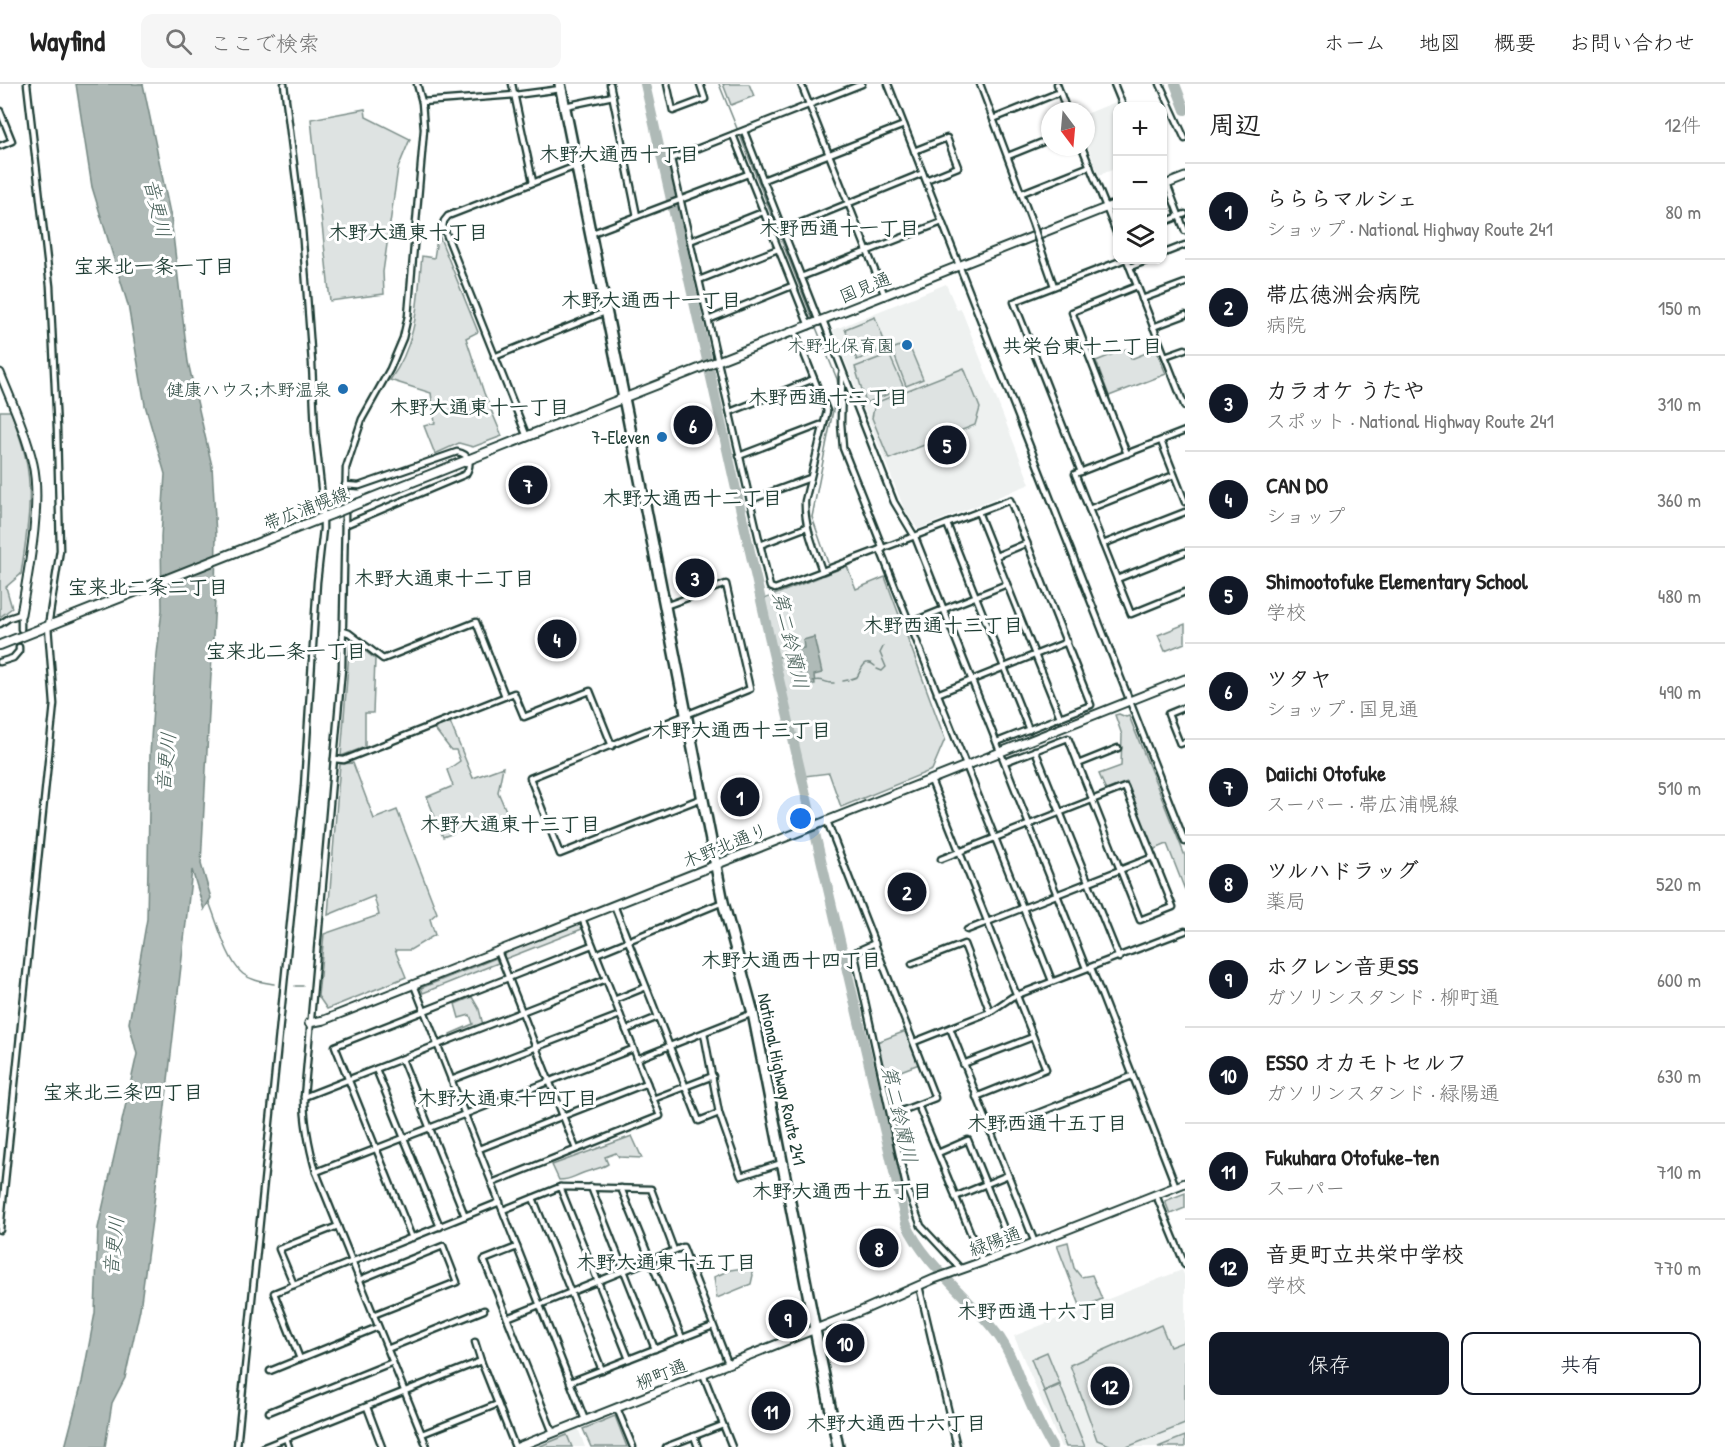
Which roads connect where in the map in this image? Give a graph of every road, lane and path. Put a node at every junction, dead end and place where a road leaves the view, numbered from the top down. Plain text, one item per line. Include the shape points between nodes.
1 (27, 84) edge
2 (284, 84) edge
3 (417, 84) edge
4 (512, 84) edge
5 (610, 84) edge
6 (667, 84) edge
7 (700, 84) edge
8 (801, 84) edge
9 (862, 84) edge
10 (888, 84) edge
11 (980, 84) edge
12 (1057, 84) edge
13 (1114, 84) edge
14 (1160, 84) edge
15 (560, 86) edge
16 (1060, 92) junction
17 (514, 95) junction
18 (613, 96) junction
19 (422, 102) junction
20 (1064, 102) edge
21 (1121, 102) edge
22 (809, 105) junction
23 (564, 106) junction
24 (0, 111) edge
25 (993, 118) junction
26 (904, 125) junction
27 (744, 131) junction
28 (733, 135) junction
29 (1185, 139) edge
30 (1041, 143) edge
31 (0, 146) edge
32 (914, 151) junction
33 (828, 155) junction
34 (1008, 156) junction
35 (1085, 156) edge
36 (576, 166) junction
37 (1089, 166) junction
38 (923, 173) junction
39 (748, 174) junction
40 (1185, 177) edge
41 (763, 180) junction
42 (926, 180) junction
43 (533, 182) junction
44 (1167, 184) edge
45 (1167, 189) edge
46 (1022, 193) junction
47 (681, 199) junction
48 (848, 203) junction
49 (1113, 205) edge
50 (1107, 208) junction
51 (763, 212) junction
52 (1182, 215) edge
53 (637, 216) junction
54 (1167, 221) edge
55 (942, 222) junction
56 (1113, 224) edge
57 (783, 230) junction
58 (1185, 231) edge
59 (590, 234) junction
60 (690, 241) junction
61 (1185, 245) edge
62 (778, 249) junction
63 (867, 251) junction
64 (1167, 252) edge
65 (1114, 264) edge
66 (1128, 264) edge
67 (1138, 264) edge
68 (959, 266) junction
69 (1130, 267) junction
70 (801, 277) junction
71 (699, 280) junction
72 (1185, 283) edge
73 (792, 286) junction
74 (1054, 286) junction
75 (1137, 286) junction
76 (885, 296) junction
77 (1142, 299) junction
78 (605, 312) junction
79 (1185, 315) edge
80 (708, 320) junction
81 (821, 321) junction
82 (808, 326) junction
83 (1153, 327) junction
84 (795, 331) junction
85 (1185, 349) edge
86 (1165, 356) junction
87 (494, 357) junction
88 (715, 363) junction
89 (842, 371) junction
90 (0, 373) edge
91 (814, 379) junction
92 (1185, 386) edge
93 (1178, 389) junction
94 (624, 398) junction
95 (1185, 407) edge
96 (730, 412) junction
97 (823, 426) junction
98 (1185, 431) edge
99 (527, 437) junction
100 (1161, 441) junction
101 (1127, 454) junction
102 (740, 456) junction
103 (469, 460) junction
104 (1080, 472) junction
105 (1174, 475) junction
106 (810, 478) junction
107 (345, 485) junction
108 (750, 500) junction
109 (1185, 502) edge
110 (1089, 508) junction
111 (978, 512) junction
112 (1185, 512) edge
113 (323, 517) junction
114 (947, 524) junction
115 (345, 525) junction
116 (807, 527) junction
117 (915, 537) junction
118 (1028, 543) junction
119 (1103, 544) junction
120 (760, 545) junction
121 (881, 549) junction
122 (1185, 552) edge
123 (996, 556) junction
124 (822, 571) junction
125 (1117, 579) junction
126 (1007, 584) junction
127 (1185, 592) edge
128 (976, 596) junction
129 (665, 606) junction
130 (944, 609) junction
131 (21, 614) junction
132 (909, 623) junction
133 (0, 624) edge
134 (48, 627) junction
135 (21, 629) dead end
136 (343, 631) junction
137 (1067, 642) junction
138 (0, 645) edge
139 (19, 646) dead end
140 (1036, 655) junction
141 (0, 662) edge
142 (1004, 667) junction
143 (1185, 679) edge
144 (971, 680) junction
145 (937, 694) junction
146 (505, 696) junction
147 (1130, 701) junction
148 (1185, 707) edge
149 (686, 715) junction
150 (1060, 717) junction
151 (1029, 730) junction
152 (997, 742) junction
153 (1185, 742) edge
154 (612, 746) junction
155 (1118, 748) dead end
156 (1035, 750) junction
157 (1001, 752) junction
158 (334, 759) junction
159 (1005, 762) junction
160 (1078, 764) junction
161 (966, 766) junction
162 (931, 780) junction
163 (702, 798) junction
164 (1093, 799) junction
165 (1061, 811) junction
166 (827, 821) junction
167 (1185, 821) edge
168 (1029, 824) junction
169 (1178, 824) junction
170 (995, 837) junction
171 (1185, 842) edge
172 (960, 851) junction
173 (1153, 857) junction
174 (941, 859) dead end
175 (716, 864) junction
176 (1119, 870) junction
177 (1089, 882) junction
178 (1057, 894) junction
179 (723, 902) junction
180 (614, 905) junction
181 (1023, 908) junction
182 (582, 918) junction
183 (988, 922) junction
184 (967, 930) dead end
185 (1185, 932) edge
186 (627, 941) junction
187 (875, 943) junction
188 (592, 945) junction
189 (498, 951) junction
190 (596, 954) junction
191 (1119, 958) junction
192 (912, 964) dead end
193 (1088, 968) junction
194 (508, 978) junction
195 (606, 979) junction
196 (1052, 981) junction
197 (414, 985) junction
198 (646, 987) junction
199 (1017, 995) junction
200 (614, 1000) junction
201 (424, 1011) junction
202 (521, 1012) junction
203 (990, 1012) junction
204 (753, 1014) junction
205 (620, 1015) junction
206 (658, 1017) junction
207 (309, 1023) junction
208 (950, 1028) junction
209 (626, 1030) junction
210 (704, 1033) junction
211 (1033, 1037) junction
212 (914, 1042) junction
213 (437, 1045) junction
214 (536, 1047) junction
215 (669, 1047) junction
216 (633, 1049) junction
217 (402, 1059) junction
218 (638, 1059) junction
219 (963, 1064) junction
220 (376, 1069) junction
221 (713, 1076) junction
222 (1132, 1076) junction
223 (349, 1079) junction
224 (451, 1080) junction
225 (549, 1082) junction
226 (647, 1083) junction
227 (686, 1086) junction
228 (304, 1097) junction
229 (976, 1097) junction
230 (653, 1099) junction
231 (918, 1104) junction
232 (720, 1113) junction
233 (465, 1114) junction
234 (891, 1115) junction
235 (563, 1116) junction
236 (430, 1128) junction
237 (990, 1132) junction
238 (404, 1138) junction
239 (376, 1149) junction
240 (479, 1149) junction
241 (576, 1149) junction
242 (938, 1153) junction
243 (782, 1163) junction
244 (316, 1172) junction
245 (1008, 1176) junction
246 (492, 1183) junction
247 (1185, 1183) edge
248 (986, 1184) junction
249 (560, 1186) junction
250 (591, 1187) junction
251 (1176, 1187) junction
252 (621, 1188) junction
253 (1156, 1195) junction
254 (955, 1197) junction
255 (533, 1198) junction
256 (500, 1202) junction
257 (503, 1210) junction
258 (465, 1216) junction
259 (338, 1226) junction
260 (440, 1227) junction
261 (0, 1230) edge
262 (412, 1238) junction
263 (1035, 1243) junction
264 (517, 1247) junction
265 (674, 1250) junction
266 (1013, 1251) junction
267 (650, 1260) junction
268 (981, 1261) junction
269 (352, 1262) junction
270 (1185, 1265) edge
271 (624, 1270) junction
272 (959, 1270) junction
273 (359, 1280) junction
274 (598, 1281) junction
275 (294, 1285) junction
276 (919, 1286) junction
277 (570, 1292) junction
278 (540, 1304) junction
279 (484, 1310) dead end
280 (373, 1315) junction
281 (507, 1318) junction
282 (713, 1326) junction
283 (378, 1327) junction
284 (815, 1329) junction
285 (682, 1338) junction
286 (475, 1342) dead end
287 (387, 1349) junction
288 (655, 1349) junction
289 (300, 1359) junction
290 (629, 1359) junction
291 (393, 1362) junction
292 (482, 1362) junction
293 (728, 1364) junction
294 (602, 1370) junction
295 (270, 1371) dead end
296 (702, 1374) junction
297 (570, 1382) junction
298 (405, 1392) junction
299 (498, 1404) junction
300 (367, 1407) junction
301 (617, 1408) junction
302 (269, 1412) dead end
303 (585, 1420) junction
304 (723, 1425) junction
305 (553, 1433) junction
306 (422, 1434) junction
307 (694, 1436) junction
308 (286, 1438) junction
309 (237, 1447) edge
310 (264, 1447) edge
311 (289, 1447) edge
312 (382, 1447) edge
313 (427, 1447) edge
314 (517, 1447) edge
315 (633, 1447) edge
316 (666, 1447) edge
317 (698, 1447) edge
318 (732, 1447) edge
319 (838, 1447) edge
320 (957, 1447) edge

1 - 134 street via 50,286 57,429 60,550
2 - 113 street via 302,228
3 - 19 street
4 - 17 street
5 - 18 street
6 - 7 street via 673,111 705,99
8 - 22 street
9 - 22 street
10 - 26 street
11 - 25 street
12 - 16 street
13 - 21 street
14 - 29 street
15 - 17 street
15 - 23 highway, National Highway Route 241
16 - 20 street
16 - 25 street
17 - 19 street
17 - 43 street
18 - 23 street
18 - 53 street
19 - 107 street via 424,129 408,316 397,355 362,419 346,468
22 - 27 street
22 - 33 street
23 - 36 highway, National Highway Route 241
24 - 31 street via 12,141
25 - 34 street
26 - 32 street
26 - 33 street
27 - 28 street
27 - 41 street
28 - 39 street
28 - 47 street via 671,159
30 - 34 street
32 - 38 street
32 - 42 street via 947,138 958,167
33 - 41 street
33 - 48 street
34 - 46 street
35 - 37 street
36 - 43 street
36 - 59 highway, National Highway Route 241
37 - 46 street
37 - 50 street
38 - 42 street
38 - 48 street
39 - 47 street
39 - 51 street
40 - 44 street
41 - 57 street
42 - 55 street
43 - 87 street via 444,221 444,232
45 - 52 street
46 - 74 street, bridge
47 - 53 street
47 - 60 street
48 - 57 street
48 - 63 street
49 - 50 street, 国見通
50 - 56 street
50 - 68 street, 国見通
51 - 60 street
51 - 62 street
52 - 54 street
52 - 58 street
53 - 59 street
55 - 63 street
55 - 68 street
57 - 70 street
59 - 78 highway, National Highway Route 241
60 - 71 street
61 - 64 street
62 - 71 street
62 - 73 street
63 - 70 street
63 - 76 street
65 - 74 street
66 - 69 street
67 - 69 street
68 - 76 street, 国見通
68 - 147 street
69 - 75 street
70 - 81 street
71 - 80 street
72 - 77 street
73 - 80 street
73 - 82 street
74 - 104 street via 1014,302
75 - 77 street
75 - 101 street via 1072,312
76 - 81 street, 国見通
77 - 83 street
78 - 87 street
78 - 94 highway, National Highway Route 241
79 - 83 street
80 - 88 street
81 - 82 street, 国見通
81 - 89 street
82 - 84 street, 国見通
83 - 86 street
84 - 88 street, 国見通
84 - 91 street
85 - 86 street
86 - 93 street
87 - 99 street
88 - 94 street, 国見通
88 - 96 street
89 - 117 street via 894,502
89 - 121 street via 843,448
90 - 131 street via 24,434 35,479 34,524
91 - 96 street
91 - 97 street via 827,411
92 - 93 street
93 - 95 street
94 - 99 main road, 帯広浦幌線
94 - 129 highway, National Highway Route 241
96 - 102 street
97 - 102 street
97 - 106 street
98 - 100 street
99 - 103 main road, 帯広浦幌線
100 - 101 street
100 - 105 street
101 - 104 street
102 - 108 street
103 - 107 street via 457,452 359,486
103 - 113 main road, 帯広浦幌線, bridge
103 - 115 street via 466,474
104 - 110 street via 1075,474
105 - 109 street
105 - 110 street
106 - 108 street
106 - 116 street via 805,501
107 - 115 street
108 - 120 street
110 - 119 street
111 - 114 street
111 - 118 street via 1010,500
111 - 123 street
112 - 119 street
113 - 134 main road, 帯広浦幌線
113 - 309 street via 304,787
114 - 117 street
114 - 128 street
115 - 136 street
116 - 120 street
116 - 124 street
117 - 121 street
117 - 130 street
118 - 123 street
118 - 137 street
119 - 125 street
120 - 124 street via 770,587 775,589
121 - 124 street
121 - 132 street
122 - 125 street
123 - 126 street
125 - 127 street via 1131,614
126 - 128 street
126 - 140 street
128 - 130 street
128 - 142 street
129 - 149 highway, National Highway Route 241
129 - 149 street via 726,584 750,689
130 - 132 street
130 - 144 street
131 - 133 street
131 - 135 street
132 - 145 street
134 - 138 main road, 帯広浦幌線
134 - 261 street via 54,704
136 - 146 street via 383,659 476,622
136 - 158 street
137 - 140 street
137 - 150 street via 1092,705
139 - 141 street via 17,654
140 - 142 street
140 - 150 street
142 - 144 street
142 - 151 street
143 - 147 street, 木野北通り
144 - 145 street
144 - 152 street
145 - 161 street
146 - 154 street via 514,693 524,717 591,691
146 - 158 street via 344,760
147 - 157 street, 木野北通り
147 - 169 street
148 - 153 street via 1168,714 1180,744
149 - 154 street
149 - 163 highway, National Highway Route 241
150 - 151 street
151 - 152 street
152 - 157 street
154 - 163 street via 530,778 560,854
155 - 160 street
156 - 159 street
156 - 160 street via 1068,738
156 - 165 street
157 - 159 street
157 - 161 street, 木野北通り
158 - 207 street
159 - 168 street
160 - 164 street
161 - 162 street, 木野北通り
161 - 170 street
162 - 166 street, 木野北通り
162 - 172 street
163 - 175 highway, National Highway Route 241
164 - 165 street
164 - 173 street via 1125,787
164 - 176 street
165 - 168 street
165 - 177 street
166 - 175 street, 木野北通り
166 - 187 street
167 - 169 street
168 - 170 street
168 - 178 street
169 - 171 street
170 - 172 street
170 - 181 street
172 - 174 street
172 - 183 street
173 - 176 street
173 - 176 street via 1173,907 1140,920
175 - 179 highway, National Highway Route 241
175 - 180 street, 木野北通り
176 - 177 street
177 - 178 street
177 - 191 street
178 - 181 street
178 - 193 street
179 - 186 street
179 - 204 highway, National Highway Route 241
180 - 182 street, 木野北通り
180 - 186 street
181 - 183 street
181 - 196 street
182 - 188 street
182 - 189 street, 木野北通り
183 - 184 street
183 - 199 street
185 - 191 street
186 - 190 street
186 - 198 street
187 - 212 street
187 - 234 street via 857,951 855,956
188 - 190 street
188 - 194 street
189 - 194 street
189 - 197 street, 木野北通り
190 - 195 street
191 - 193 street
192 - 203 street via 964,944
193 - 196 street
193 - 222 street
194 - 201 street
194 - 202 street
195 - 200 street
195 - 202 street
196 - 199 street
197 - 201 street
197 - 207 street, 木野北通り
198 - 200 street
198 - 206 street
199 - 203 street
199 - 211 street
200 - 205 street
201 - 213 street
201 - 223 street via 335,1046
202 - 213 street
202 - 214 street
203 - 208 street
204 - 210 street
204 - 243 highway, National Highway Route 241
205 - 209 street
205 - 214 street
206 - 209 street
206 - 215 street
207 - 228 street
208 - 212 street
208 - 219 street
209 - 216 street
210 - 215 street
210 - 221 street
211 - 219 street
211 - 229 street via 1046,1069
212 - 231 street via 935,1098
213 - 217 street
213 - 224 street
214 - 224 street
214 - 225 street
215 - 218 street
215 - 227 street
216 - 218 street
216 - 225 street
217 - 220 street
217 - 236 street
218 - 226 street
219 - 229 street
220 - 223 street
220 - 238 street
221 - 227 street
221 - 232 street
222 - 237 street
222 - 251 street
223 - 228 street
223 - 239 street
224 - 233 street
225 - 233 street
225 - 235 street
226 - 230 street
226 - 235 street
227 - 230 street
227 - 232 street via 699,1121
228 - 244 street via 308,1143
229 - 237 street
230 - 241 street via 660,1116
231 - 234 street
231 - 242 street
232 - 243 street via 741,1176
233 - 236 street
233 - 240 street
234 - 272 street via 906,1186 921,1226
235 - 240 street
235 - 241 street
236 - 238 street
236 - 258 street
237 - 245 street
238 - 239 street
238 - 260 street
239 - 244 street
239 - 262 street
240 - 246 street
241 - 246 street
242 - 248 street via 969,1140
242 - 254 street
243 - 284 highway, National Highway Route 241
244 - 259 street
245 - 248 street
245 - 263 street
246 - 256 street
247 - 251 street, 緑陽通
248 - 254 street
248 - 266 street
249 - 250 street
249 - 255 street
249 - 274 street
250 - 252 street
250 - 271 street
251 - 253 street, 緑陽通
252 - 265 street via 651,1189
252 - 267 street
253 - 263 street, 緑陽通
253 - 270 street
254 - 268 street
255 - 257 street
255 - 277 street
256 - 257 street
256 - 258 street
257 - 264 street
258 - 260 street
259 - 269 street
259 - 275 street via 279,1249
260 - 262 street
262 - 269 street
263 - 266 street, 緑陽通
264 - 278 street
264 - 281 street via 484,1260
265 - 267 street
265 - 282 street via 683,1247
266 - 268 street, 緑陽通
267 - 271 street
267 - 285 street
268 - 272 street, 緑陽通
269 - 273 street
269 - 275 street
271 - 274 street
271 - 288 street
272 - 276 street, 緑陽通
273 - 280 street
273 - 280 street via 443,1246 457,1281
274 - 277 street
274 - 290 street
275 - 289 street via 274,1293
276 - 284 street, 緑陽通
276 - 320 street
277 - 278 street
277 - 294 street
278 - 281 street
278 - 297 street
279 - 287 street
280 - 283 street
281 - 305 street
282 - 285 street
282 - 293 street
283 - 287 street
283 - 289 street
284 - 293 street, 柳町通
284 - 319 highway, National Highway Route 241
285 - 288 street
286 - 292 street
287 - 291 street
288 - 290 street
289 - 295 street
290 - 294 street
291 - 298 street
291 - 302 street
292 - 298 street
292 - 299 street
293 - 296 street, 柳町通
294 - 297 street
296 - 301 street, 柳町通
296 - 304 street
297 - 303 street
298 - 300 street
298 - 306 street
299 - 306 street
299 - 314 street
300 - 308 street
300 - 312 street
301 - 303 street, 柳町通
301 - 315 street
303 - 305 street, 柳町通
304 - 307 street
304 - 318 street
305 - 314 street, 柳町通
306 - 313 street
307 - 316 street
307 - 317 street
308 - 310 street
308 - 311 street

